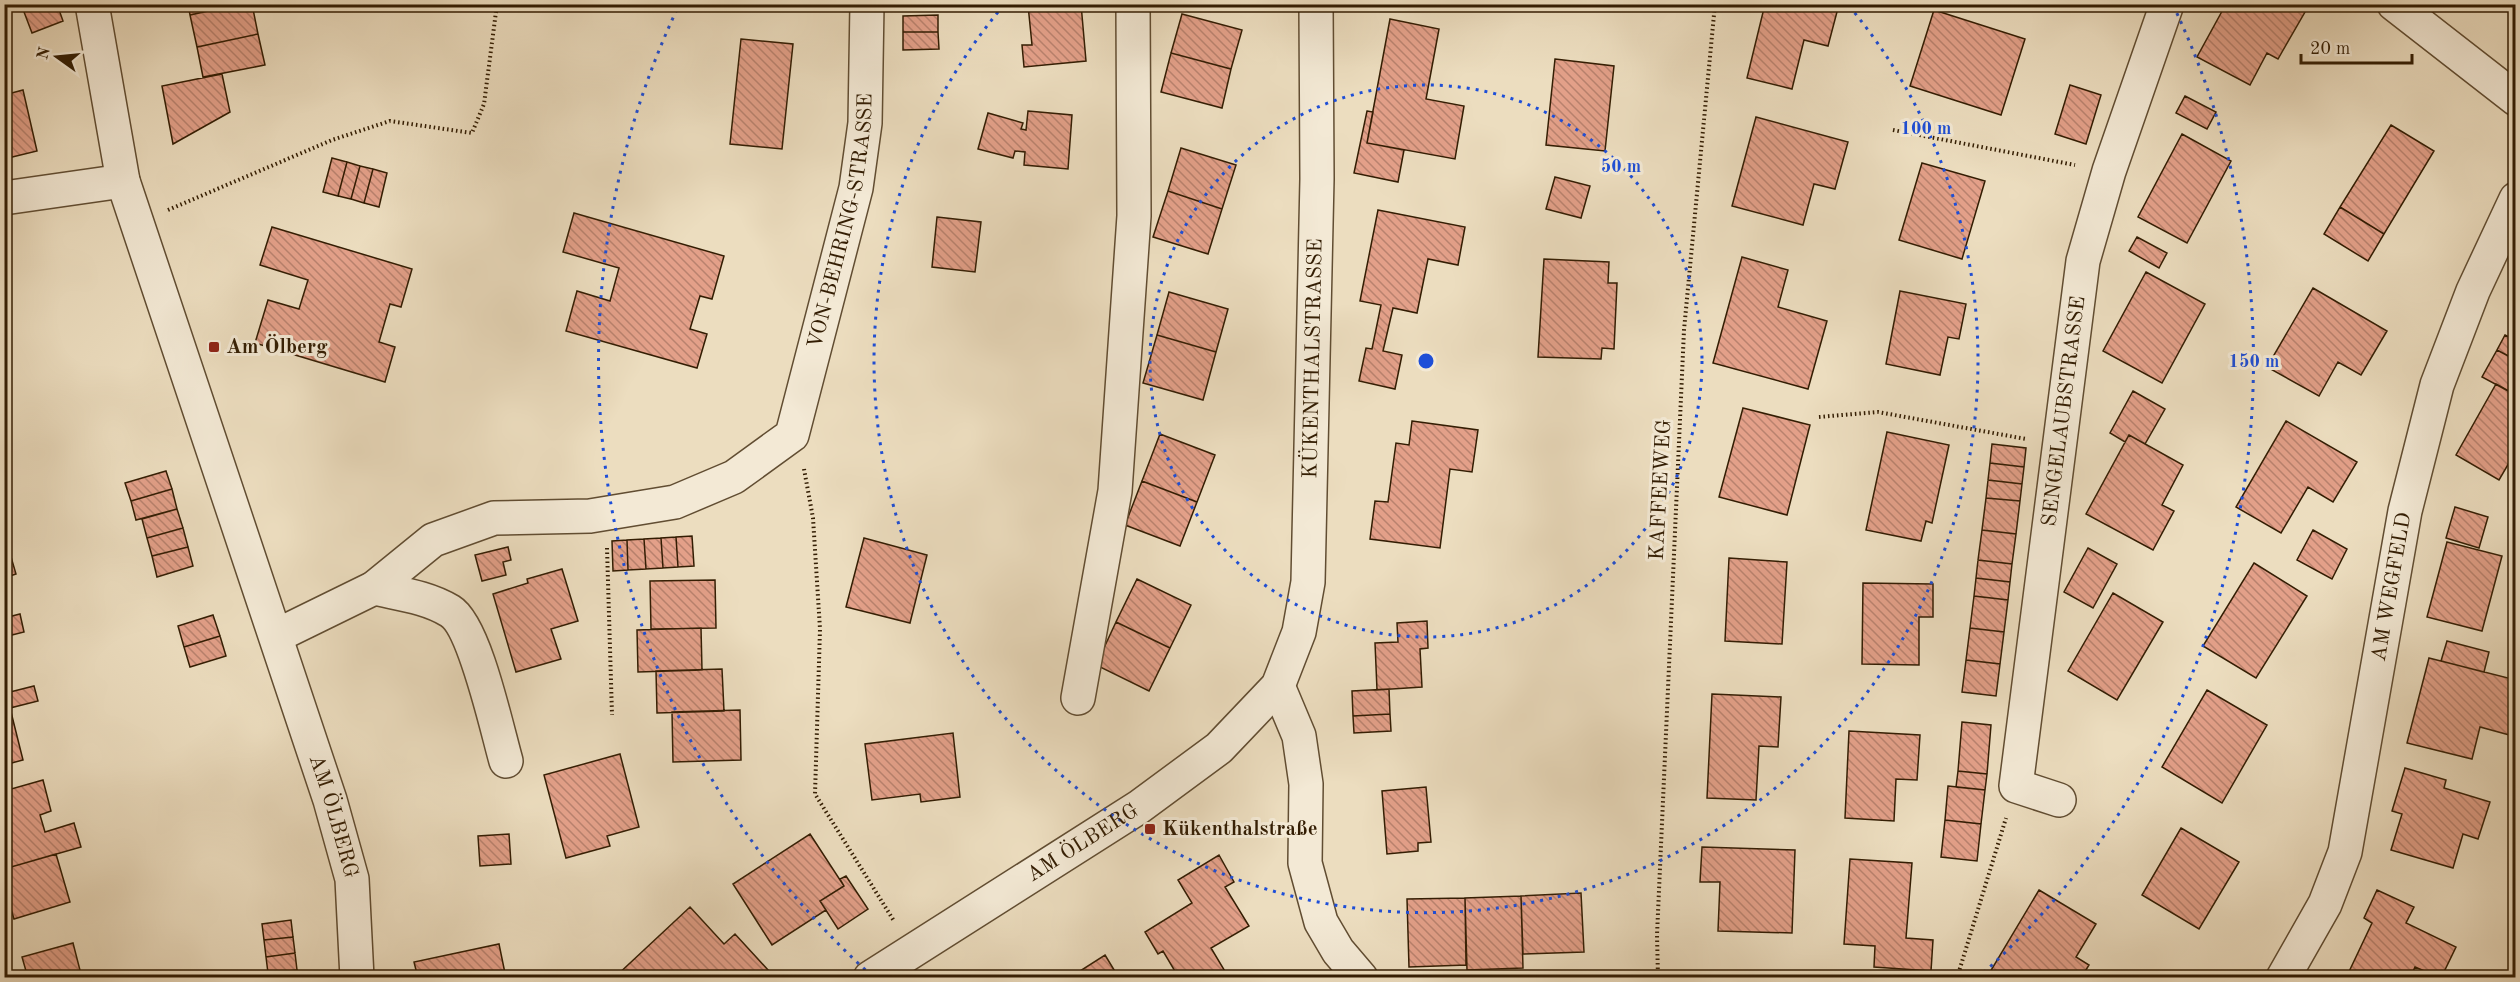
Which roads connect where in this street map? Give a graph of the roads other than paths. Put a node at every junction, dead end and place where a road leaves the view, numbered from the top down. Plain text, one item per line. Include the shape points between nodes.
1 (92, 4) edge
2 (867, 4) edge
3 (1132, 4) edge
4 (1316, 4) edge
5 (2167, 4) edge
6 (2394, 4) edge
7 (2516, 99) edge
8 (123, 181) junction
9 (4, 198) edge
10 (2516, 199) edge
11 (374, 588) junction
12 (276, 636) junction
13 (1278, 686) junction
14 (1078, 698) dead end
15 (506, 761) dead end
16 (2059, 800) dead end
17 (357, 978) edge
18 (870, 978) edge
19 (1361, 978) edge
20 (2283, 978) edge

1 - 8 street, AM ÖLBERG
2 - 11 street, VON-BEHRING-STRASSE via 865,123 856,188 792,435 734,477 675,502 606,514 494,518 433,540
3 - 14 street via 1134,216 1115,491
4 - 13 street, KÜKENTHALSTRASSE via 1317,179 1308,582 1299,632
5 - 16 street, SENGELAUBSTRASSE via 2109,171 2083,261 2016,786
6 - 7 street
8 - 9 street
8 - 12 street, AM ÖLBERG
10 - 20 street, AM WEGFELD via 2473,291 2434,396 2405,511 2345,852 2325,904
11 - 12 street
11 - 15 street via 422,598 452,612 470,637
12 - 17 street, AM ÖLBERG via 352,879
13 - 18 street, AM ÖLBERG via 1219,748 1139,807
13 - 19 street via 1299,736 1306,784 1305,863 1321,922 1338,951

